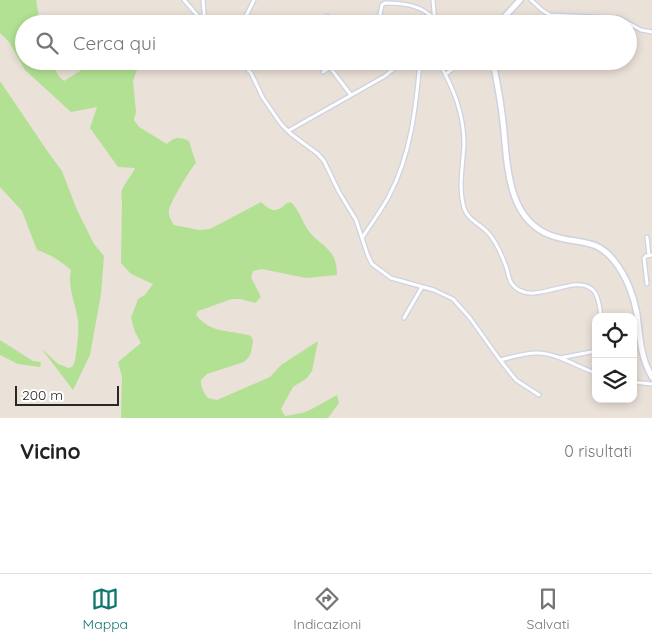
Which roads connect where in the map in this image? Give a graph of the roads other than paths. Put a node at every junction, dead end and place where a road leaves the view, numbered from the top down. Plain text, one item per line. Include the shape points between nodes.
1 (184, 0) edge
2 (203, 0) edge
3 (254, 0) edge
4 (433, 0) edge
5 (520, 0) edge
6 (531, 0) edge
7 (384, 2) edge
8 (197, 15) edge
9 (204, 15) edge
10 (246, 15) edge
11 (380, 15) edge
12 (429, 15) edge
13 (434, 15) edge
14 (506, 15) edge
15 (550, 15) edge
16 (637, 27) edge
17 (652, 32) edge
18 (248, 70) edge
19 (325, 70) edge
20 (332, 70) edge
21 (393, 70) edge
22 (419, 70) edge
23 (444, 70) edge
24 (451, 70) edge
25 (495, 70) edge
26 (322, 72) dead end
27 (446, 74) junction
28 (351, 95) junction
29 (288, 131) junction
30 (647, 237) dead end
31 (362, 238) junction
32 (650, 255) edge
33 (647, 284) dead end
34 (422, 287) junction
35 (601, 313) edge
36 (404, 318) dead end
37 (592, 352) edge
38 (558, 358) junction
39 (500, 360) junction
40 (592, 371) edge
41 (652, 377) edge
42 (637, 382) edge
43 (652, 384) edge
44 (539, 394) dead end

1 - 8 street
2 - 9 street
3 - 10 street
4 - 13 street
5 - 14 main road
6 - 15 street
7 - 11 street
7 - 12 street via 416,6
16 - 17 street
18 - 29 street via 266,103
19 - 26 street
20 - 28 street
21 - 28 street
22 - 31 street via 414,118 400,171 390,195
23 - 27 street
24 - 27 street
25 - 41 main road via 508,170 520,209 543,232 592,244 614,260 633,298 643,357
27 - 35 street via 456,96 463,133 464,208 491,236 511,283 520,290 538,293 573,285 587,287 596,296
28 - 29 street
29 - 31 street via 320,156
30 - 32 street
31 - 34 street via 370,262 380,272 396,281
32 - 33 street via 644,258
34 - 36 street
34 - 39 street via 445,294 457,302
37 - 38 street
38 - 39 street via 534,353
38 - 40 street
39 - 44 street via 516,380
42 - 43 street

